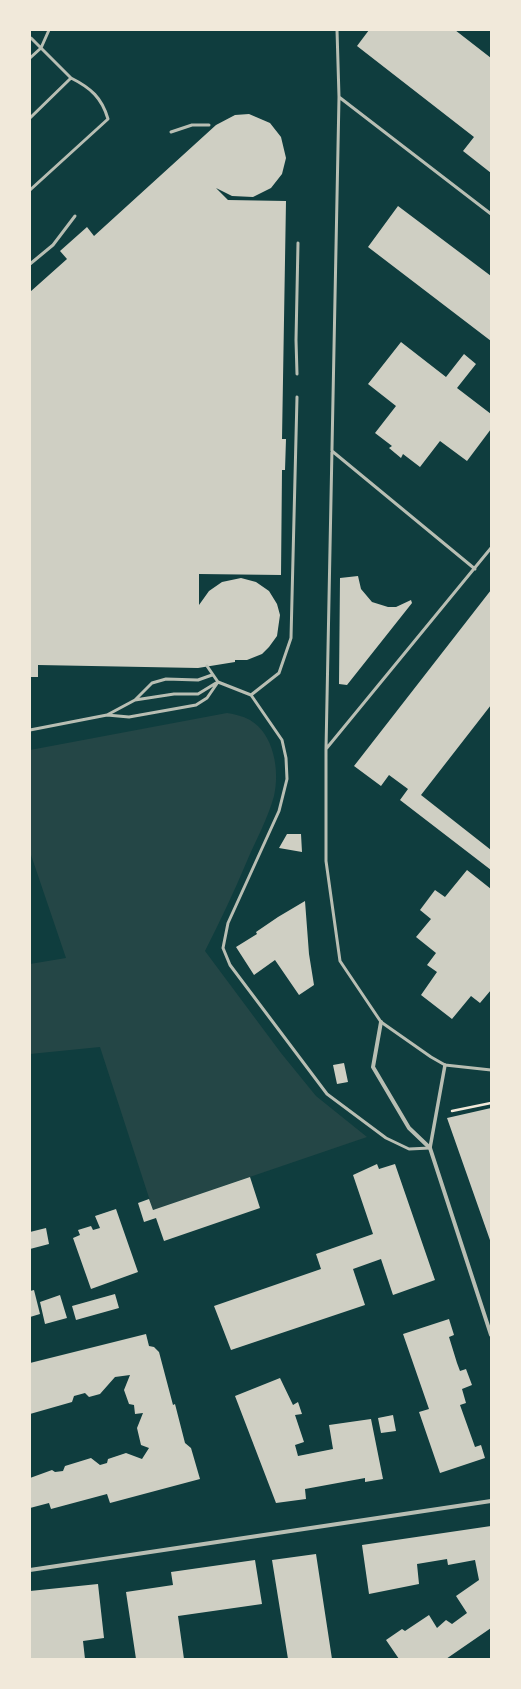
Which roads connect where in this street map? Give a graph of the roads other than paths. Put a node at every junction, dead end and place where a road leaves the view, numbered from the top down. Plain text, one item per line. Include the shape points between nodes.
1 (49, 30) edge
2 (337, 30) edge
3 (31, 38) edge
4 (41, 48) junction
5 (30, 58) edge
6 (71, 78) junction
7 (339, 97) junction
8 (30, 118) edge
9 (209, 126) dead end
10 (171, 132) dead end
11 (30, 190) edge
12 (491, 214) edge
13 (75, 216) dead end
14 (298, 243) dead end
15 (30, 264) edge
16 (297, 374) dead end
17 (297, 398) dead end
18 (332, 451) junction
19 (491, 548) edge
20 (475, 569) junction
21 (207, 666) dead end
22 (212, 675) junction
23 (218, 682) junction
24 (251, 695) junction
25 (135, 700) junction
26 (107, 715) junction
27 (30, 730) edge
28 (326, 749) junction
29 (381, 1022) junction
30 (445, 1065) junction
31 (491, 1070) edge
32 (430, 1148) junction
33 (491, 1336) edge
34 (491, 1501) edge
35 (30, 1570) edge

1 - 4 lane
2 - 7 lane
3 - 4 lane
4 - 5 lane
4 - 6 lane
6 - 8 lane
6 - 11 lane via 87,86 104,105 108,119
7 - 12 lane
7 - 18 lane
9 - 10 lane via 192,125
13 - 15 lane via 53,245
14 - 16 lane
17 - 24 lane via 291,638 279,673
18 - 20 lane
18 - 28 lane
19 - 20 lane
20 - 28 lane
21 - 22 lane
22 - 23 lane
22 - 25 lane via 198,680 166,679 152,683
23 - 24 lane
23 - 25 lane via 198,694 174,694
23 - 26 lane via 207,698 196,705 129,717
24 - 32 lane via 282,740 287,779 279,811 228,923 223,948 230,965 327,1094 386,1138 409,1149
25 - 26 lane
26 - 27 lane
28 - 29 lane via 326,860 340,961
29 - 30 lane
29 - 32 street via 373,1067 409,1128
30 - 31 lane
30 - 32 street
32 - 33 street
34 - 35 street

